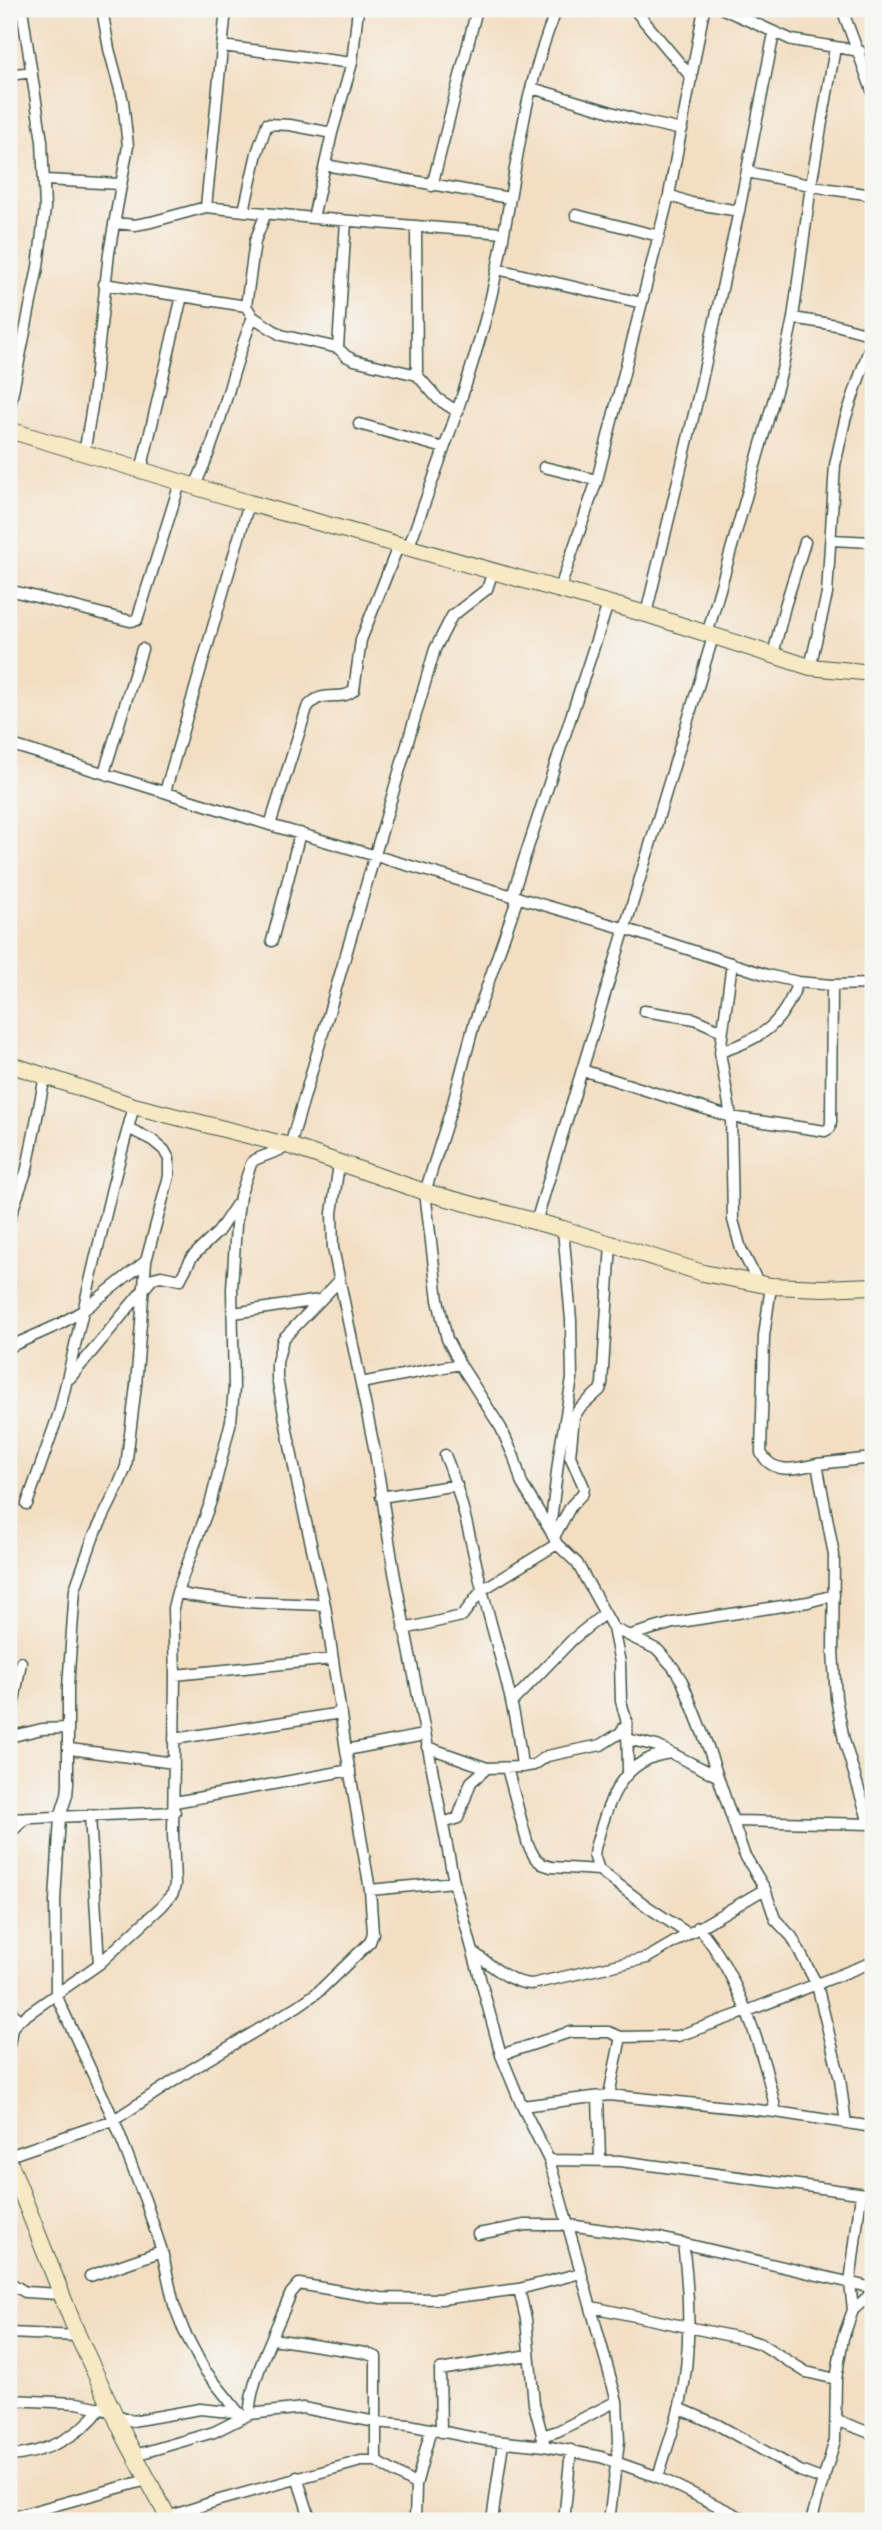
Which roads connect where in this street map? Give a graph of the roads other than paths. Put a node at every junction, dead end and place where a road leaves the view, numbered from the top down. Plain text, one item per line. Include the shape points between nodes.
1 (22, 9) edge
2 (102, 9) edge
3 (226, 9) edge
4 (358, 9) edge
5 (477, 9) edge
6 (557, 9) edge
7 (634, 9) edge
8 (704, 9) edge
9 (723, 9) edge
10 (842, 9) edge
11 (774, 33) junction
12 (222, 46) junction
13 (835, 48) junction
14 (859, 51) junction
15 (352, 63) junction
16 (32, 72) junction
17 (9, 75) edge
18 (691, 78) junction
19 (532, 88) junction
20 (873, 93) edge
21 (682, 130) junction
22 (332, 133) junction
23 (325, 165) junction
24 (747, 172) junction
25 (46, 180) junction
26 (120, 184) junction
27 (811, 185) junction
28 (432, 186) junction
29 (669, 195) junction
30 (873, 195) edge
31 (509, 198) junction
32 (206, 207) junction
33 (244, 211) junction
34 (739, 211) junction
35 (266, 213) junction
36 (576, 215) dead end
37 (313, 218) junction
38 (346, 220) junction
39 (114, 223) junction
40 (416, 226) junction
41 (504, 233) junction
42 (659, 236) junction
43 (497, 269) junction
44 (104, 284) junction
45 (182, 296) junction
46 (642, 303) junction
47 (246, 306) junction
48 (253, 317) junction
49 (793, 318) junction
50 (873, 336) edge
51 (338, 348) junction
52 (417, 375) junction
53 (9, 411) edge
54 (458, 412) junction
55 (359, 424) dead end
56 (9, 430) edge
57 (444, 448) junction
58 (84, 454) junction
59 (544, 467) dead end
60 (141, 471) junction
61 (597, 480) junction
62 (187, 485) junction
63 (249, 503) junction
64 (831, 540) junction
65 (805, 541) dead end
66 (873, 542) edge
67 (404, 545) junction
68 (493, 572) junction
69 (9, 590) edge
70 (559, 591) junction
71 (608, 604) junction
72 (646, 614) junction
73 (710, 636) junction
74 (142, 649) dead end
75 (773, 655) junction
76 (810, 667) junction
77 (873, 673) edge
78 (9, 744) edge
79 (104, 773) junction
80 (165, 792) junction
81 (270, 825) junction
82 (299, 832) junction
83 (374, 855) junction
84 (514, 896) junction
85 (625, 929) junction
86 (272, 941) dead end
87 (732, 963) junction
88 (798, 982) junction
89 (873, 984) edge
90 (832, 985) junction
91 (645, 1011) dead end
92 (722, 1031) junction
93 (720, 1052) junction
94 (9, 1064) edge
95 (582, 1070) junction
96 (45, 1076) junction
97 (134, 1107) junction
98 (731, 1117) junction
99 (128, 1128) junction
100 (290, 1146) junction
101 (339, 1164) junction
102 (425, 1192) junction
103 (240, 1196) junction
104 (9, 1220) edge
105 (536, 1222) junction
106 (563, 1229) junction
107 (611, 1244) junction
108 (146, 1261) junction
109 (339, 1281) junction
110 (765, 1285) junction
111 (144, 1286) junction
112 (873, 1286) edge
113 (319, 1300) junction
114 (84, 1310) junction
115 (234, 1313) junction
116 (9, 1348) edge
117 (460, 1364) junction
118 (66, 1382) junction
119 (361, 1383) junction
120 (445, 1455) dead end
121 (873, 1458) edge
122 (817, 1464) junction
123 (457, 1485) junction
124 (381, 1497) junction
125 (27, 1504) dead end
126 (553, 1537) junction
127 (482, 1590) junction
128 (177, 1592) junction
129 (834, 1595) junction
130 (325, 1605) junction
131 (605, 1614) junction
132 (613, 1628) junction
133 (404, 1629) junction
134 (631, 1635) junction
135 (333, 1660) junction
136 (21, 1662) dead end
137 (175, 1675) junction
138 (512, 1702) junction
139 (341, 1713) junction
140 (627, 1723) junction
141 (67, 1728) junction
142 (9, 1730) edge
143 (424, 1734) junction
144 (9, 1737) edge
145 (627, 1738) junction
146 (174, 1739) junction
147 (427, 1747) junction
148 (70, 1749) junction
149 (346, 1750) junction
150 (671, 1753) junction
151 (174, 1763) junction
152 (522, 1767) junction
153 (487, 1768) junction
154 (507, 1768) junction
155 (350, 1770) junction
156 (628, 1770) junction
157 (717, 1776) junction
158 (175, 1807) junction
159 (90, 1815) junction
160 (60, 1816) junction
161 (26, 1818) junction
162 (9, 1819) edge
163 (733, 1821) junction
164 (443, 1823) junction
165 (871, 1824) edge
166 (9, 1834) edge
167 (599, 1870) junction
168 (454, 1882) junction
169 (765, 1889) junction
170 (370, 1890) junction
171 (698, 1927) junction
172 (687, 1933) junction
173 (473, 1952) junction
174 (873, 1962) edge
175 (99, 1964) junction
176 (817, 1985) junction
177 (56, 1995) junction
178 (9, 2007) edge
179 (746, 2012) junction
180 (13, 2027) edge
181 (621, 2037) junction
182 (9, 2045) edge
183 (501, 2055) junction
184 (603, 2096) junction
185 (522, 2106) junction
186 (776, 2112) junction
187 (114, 2120) junction
188 (846, 2124) junction
189 (873, 2127) edge
190 (600, 2159) junction
191 (549, 2160) junction
192 (9, 2162) edge
193 (861, 2194) junction
194 (873, 2195) edge
195 (569, 2225) junction
196 (478, 2234) dead end
197 (683, 2243) junction
198 (162, 2251) junction
199 (581, 2273) junction
200 (89, 2276) dead end
201 (9, 2282) edge
202 (850, 2283) junction
203 (519, 2289) junction
204 (873, 2290) edge
205 (60, 2294) junction
206 (592, 2307) junction
207 (853, 2310) junction
208 (689, 2326) junction
209 (9, 2333) edge
210 (78, 2336) junction
211 (273, 2339) junction
212 (528, 2355) junction
213 (836, 2379) junction
214 (9, 2400) edge
215 (617, 2401) junction
216 (679, 2408) junction
217 (108, 2411) junction
218 (244, 2415) junction
219 (836, 2420) junction
220 (376, 2421) junction
221 (436, 2430) junction
222 (873, 2434) edge
223 (544, 2441) junction
224 (503, 2442) junction
225 (571, 2450) junction
226 (135, 2455) junction
227 (9, 2456) edge
228 (376, 2461) junction
229 (616, 2462) junction
230 (297, 2477) junction
231 (657, 2477) junction
232 (147, 2480) junction
233 (824, 2480) junction
234 (416, 2485) junction
235 (9, 2518) edge
236 (169, 2519) edge
237 (311, 2521) edge
238 (415, 2521) edge
239 (483, 2521) edge
240 (492, 2521) edge
241 (564, 2521) edge
242 (609, 2521) edge
243 (749, 2521) edge
244 (811, 2521) edge

1 - 16 street
2 - 26 street via 127,131
3 - 12 street
4 - 15 street
5 - 28 street
6 - 19 street
7 - 18 street
8 - 18 street
9 - 11 street
10 - 14 street
11 - 13 street
11 - 24 street
12 - 15 street
12 - 32 street
13 - 14 street
13 - 27 street
14 - 20 street
15 - 22 street
16 - 17 street
16 - 25 street
18 - 21 street
19 - 21 street
19 - 31 street
21 - 29 street
22 - 23 street
22 - 33 street via 267,124
23 - 28 street
23 - 37 street
24 - 27 street
24 - 34 street
25 - 26 street
25 - 53 street via 38,267
26 - 39 street
27 - 30 street
27 - 49 street
28 - 31 street
29 - 34 street
29 - 42 street
31 - 41 street
32 - 33 street
32 - 39 street via 135,225
33 - 35 street
34 - 72 street
35 - 37 street
35 - 47 street via 255,241
36 - 42 street
37 - 38 street
38 - 40 street
38 - 51 street
39 - 44 street
40 - 41 street
40 - 52 street
41 - 43 street
42 - 46 street
43 - 46 street
43 - 54 street
44 - 45 street
44 - 58 street
45 - 47 street
45 - 60 street
46 - 61 street
47 - 48 street
48 - 51 street via 281,335
48 - 62 street via 208,457
49 - 50 street via 836,324
49 - 73 street
50 - 64 street via 835,465
51 - 52 street via 354,360
52 - 54 street via 438,399
54 - 57 street
55 - 57 street
56 - 58 street
57 - 67 street
58 - 60 street
59 - 61 street
60 - 62 street
61 - 70 street
62 - 63 street
62 - 69 street via 137,620
63 - 67 street
63 - 80 street
64 - 66 street
64 - 76 street via 827,594
65 - 75 street
67 - 68 street
67 - 81 street via 364,631 354,690 320,696 307,708
68 - 70 street
68 - 83 street via 487,589 452,616 435,649
70 - 71 street
71 - 72 street
71 - 84 street
72 - 73 street
73 - 75 street
73 - 85 street
74 - 79 street
75 - 76 street
76 - 77 street
78 - 79 street
79 - 80 street
80 - 81 street
81 - 82 street
82 - 83 street
82 - 86 street
83 - 84 street
83 - 100 street
84 - 85 street
84 - 102 street
85 - 87 street
85 - 95 street
87 - 88 street
87 - 92 street
88 - 90 street
88 - 93 street via 781,1018 765,1034
89 - 90 street
90 - 98 street via 830,1128 820,1131
91 - 92 street via 695,1019
92 - 93 street
93 - 98 street
94 - 96 street
95 - 98 street
95 - 105 street
96 - 97 street
96 - 104 street via 27,1169
97 - 99 street
97 - 100 street
98 - 110 street via 733,1220 741,1249
99 - 108 street via 152,1140 169,1159 169,1176
99 - 114 street
100 - 101 street
100 - 103 street via 254,1160
101 - 102 street
101 - 109 street via 332,1213
102 - 105 street
102 - 117 street via 438,1300 447,1339
103 - 111 street via 218,1232 192,1257 180,1280 157,1276
103 - 115 street via 233,1254
105 - 106 street
106 - 107 street
106 - 126 street via 572,1379 559,1455
107 - 110 street via 703,1273
107 - 126 street via 602,1384 574,1417 570,1457 583,1493
108 - 111 street
108 - 114 street
109 - 113 street
109 - 119 street
110 - 112 street
110 - 122 street via 761,1453 772,1466
111 - 118 street
111 - 141 street via 126,1467 75,1589
113 - 115 street
113 - 130 street via 283,1339 276,1362 285,1425
114 - 116 street
114 - 118 street
115 - 128 street via 230,1421 211,1501
117 - 119 street
117 - 126 street via 501,1428 522,1484
118 - 125 street
119 - 124 street
120 - 123 street
121 - 122 street
122 - 129 street via 833,1547
123 - 124 street
123 - 127 street
124 - 133 street
126 - 127 street
126 - 131 street via 577,1563
127 - 133 street via 463,1616
127 - 138 street
128 - 130 street via 243,1602
128 - 137 street via 172,1623
129 - 134 street via 673,1623
129 - 165 street via 835,1698
130 - 135 street
131 - 132 street
131 - 138 street via 573,1639
132 - 134 street
132 - 140 street
133 - 143 street
134 - 157 street via 658,1650 674,1667
135 - 137 street
135 - 139 street
136 - 142 street
137 - 146 street
138 - 152 street
139 - 146 street
139 - 149 street
140 - 145 street
140 - 152 street via 601,1745 547,1756
141 - 144 street
141 - 148 street
143 - 147 street
143 - 149 street
145 - 150 street
145 - 156 street
146 - 151 street
147 - 153 street
147 - 164 street
148 - 151 street
148 - 160 street via 67,1795
149 - 155 street
150 - 156 street
150 - 157 street
151 - 158 street
152 - 154 street
153 - 154 street
153 - 164 street via 471,1782 458,1818
154 - 167 street via 535,1858 551,1867
155 - 158 street
155 - 170 street
156 - 167 street via 612,1796 595,1848
157 - 163 street
158 - 159 street
158 - 175 street via 173,1893
159 - 160 street
159 - 175 street
160 - 161 street
160 - 177 street
161 - 162 street
161 - 166 street
163 - 165 street
163 - 169 street via 748,1864
164 - 168 street
167 - 172 street
168 - 170 street
168 - 173 street
169 - 171 street
169 - 176 street via 775,1919 792,1937
170 - 187 street via 370,1942 318,1992
171 - 172 street
171 - 179 street via 718,1952
172 - 173 street via 647,1958 532,1984 510,1977
173 - 183 street
174 - 176 street
175 - 177 street
176 - 179 street
176 - 188 street
177 - 180 street
177 - 187 street
178 - 180 street
179 - 181 street via 678,2036
179 - 186 street
180 - 182 street
181 - 183 street via 609,2032 570,2032
181 - 184 street
183 - 185 street
184 - 185 street
184 - 186 street
184 - 190 street
185 - 191 street
186 - 188 street
187 - 192 street
187 - 198 street
188 - 189 street
190 - 191 street
190 - 193 street
191 - 195 street
192 - 205 street
193 - 194 street
193 - 202 street
195 - 196 street via 525,2225
195 - 197 street
195 - 199 street
197 - 202 street
197 - 208 street
198 - 200 street
198 - 218 street via 174,2305 191,2346 204,2369
199 - 203 street
199 - 206 street
201 - 205 street via 25,2292
202 - 204 street
202 - 207 street
203 - 211 street via 398,2300 299,2284
203 - 212 street
204 - 207 street
205 - 210 street
206 - 208 street
206 - 215 street
207 - 213 street
208 - 213 street via 761,2344 806,2372
208 - 216 street
209 - 210 street
210 - 217 street
211 - 218 street
211 - 220 street via 374,2355
212 - 221 street via 440,2370
212 - 223 street
213 - 219 street
214 - 217 street via 76,2403
215 - 223 street
215 - 229 street
216 - 231 street
216 - 233 street
217 - 218 street via 138,2421 200,2409
217 - 226 street
217 - 227 street via 36,2453
218 - 220 street via 303,2408
218 - 226 street via 214,2432
219 - 222 street
219 - 233 street
220 - 221 street
220 - 228 street
221 - 224 street
221 - 234 street
223 - 224 street
223 - 225 street
224 - 240 street
225 - 229 street
225 - 241 street
226 - 232 street
228 - 230 street via 362,2460
228 - 234 street
229 - 231 street
229 - 242 street
230 - 236 street
230 - 237 street
231 - 243 street
232 - 235 street
232 - 236 street
233 - 244 street
234 - 238 street
239 - 240 street

